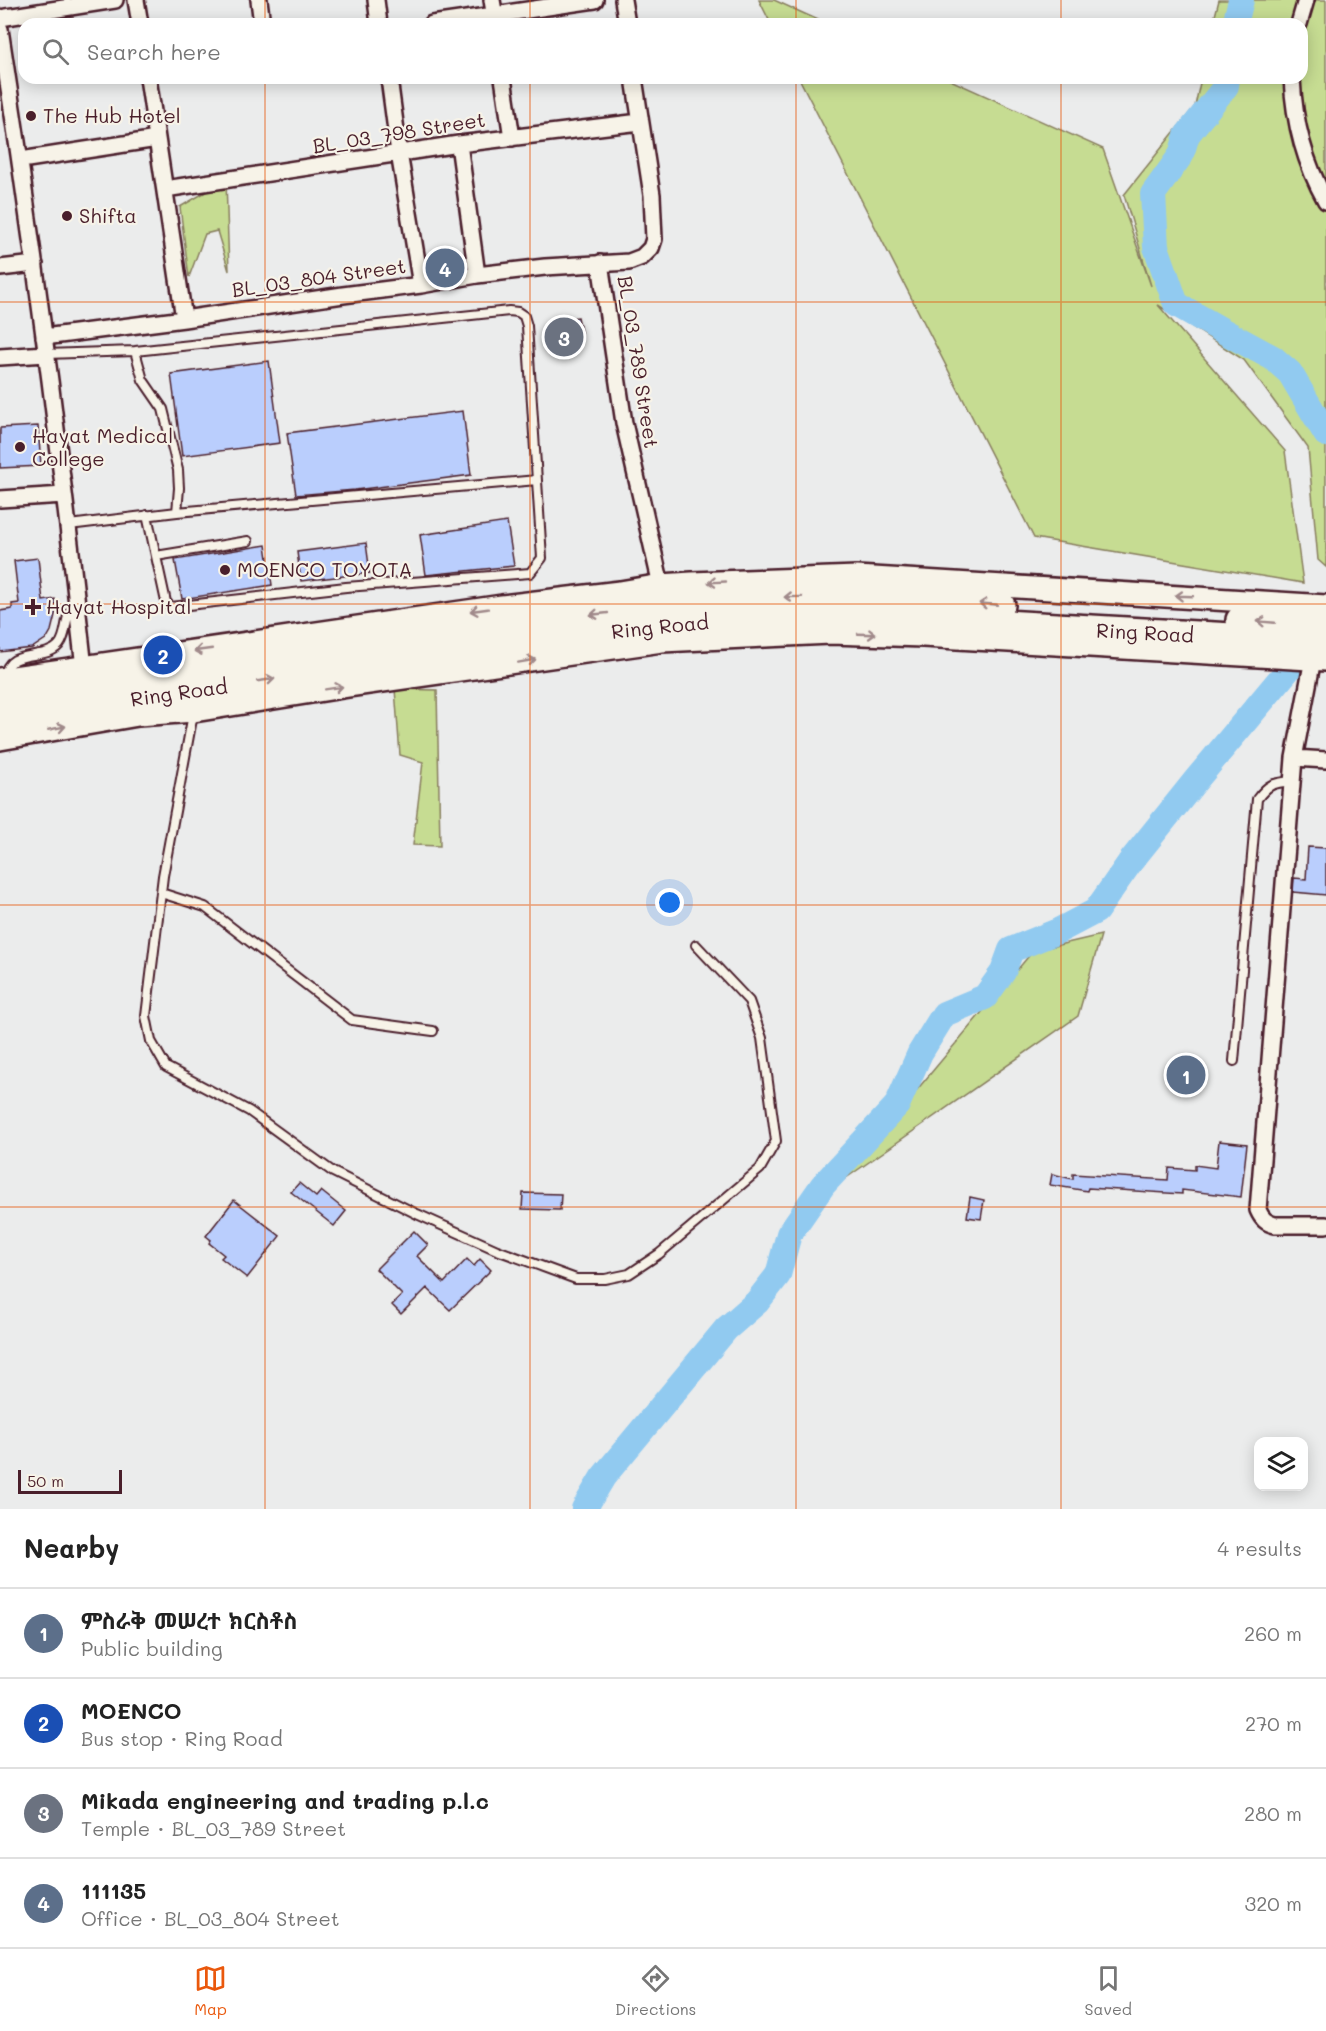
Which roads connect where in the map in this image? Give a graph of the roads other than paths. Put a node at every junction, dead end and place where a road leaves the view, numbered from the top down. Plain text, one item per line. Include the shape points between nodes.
1 (115, 0) edge
2 (136, 0) edge
3 (259, 0) edge
4 (376, 0) edge
5 (595, 0) edge
6 (623, 0) edge
7 (1306, 0) edge
8 (494, 13) edge
9 (0, 18) edge
10 (139, 18) edge
11 (261, 18) edge
12 (378, 18) edge
13 (466, 18) edge
14 (626, 18) edge
15 (1301, 18) edge
16 (0, 29) edge
17 (3, 67) edge
18 (149, 84) edge
19 (390, 84) edge
20 (504, 84) edge
21 (635, 84) edge
22 (1292, 84) edge
23 (640, 122) junction
24 (512, 138) junction
25 (157, 140) junction
26 (459, 144) junction
27 (399, 153) junction
28 (21, 160) junction
29 (165, 189) junction
30 (1326, 201) edge
31 (600, 263) junction
32 (35, 264) junction
33 (0, 268) edge
34 (477, 275) junction
35 (421, 285) junction
36 (184, 319) junction
37 (44, 337) junction
38 (135, 351) junction
39 (46, 354) junction
40 (0, 357) edge
41 (537, 480) junction
42 (64, 495) junction
43 (0, 499) edge
44 (177, 512) junction
45 (147, 515) junction
46 (69, 525) junction
47 (248, 542) dead end
48 (156, 556) junction
49 (661, 585) junction
50 (78, 610) junction
51 (1318, 640) edge
52 (84, 668) junction
53 (2, 686) edge
54 (194, 711) junction
55 (0, 720) edge
56 (0, 739) edge
57 (1294, 758) junction
58 (1326, 760) edge
59 (1292, 781) junction
60 (161, 894) junction
61 (696, 945) dead end
62 (433, 1031) dead end
63 (1234, 1061) dead end
64 (1326, 1225) edge

1 - 9 street
2 - 10 street
3 - 11 street
4 - 12 street
5 - 8 street
6 - 14 street
7 - 15 street
8 - 13 street
16 - 17 street
17 - 28 street
18 - 25 street
19 - 27 street
20 - 24 street
21 - 23 street, BL_03_789 Street
22 - 30 street via 1299,137
23 - 24 street, BL_03_798 Street
23 - 31 street, BL_03_789 Street via 652,195 654,239 651,248 629,262
24 - 26 street, BL_03_798 Street
25 - 28 street
25 - 29 street
26 - 27 street, BL_03_798 Street
26 - 34 street
27 - 29 street, BL_03_798 Street
27 - 35 street
28 - 32 street
29 - 36 street
31 - 34 street, BL_03_804 Street
31 - 49 street, BL_03_789 Street via 624,423
32 - 33 street
32 - 37 street
34 - 35 street, BL_03_804 Street
35 - 36 street, BL_03_804 Street
36 - 37 street, BL_03_804 Street
37 - 39 street
38 - 39 lane
38 - 41 lane via 518,312 524,316 526,326
38 - 44 lane via 143,380 163,409 178,470
39 - 40 street
39 - 42 street
41 - 44 lane
41 - 48 lane via 542,558 530,573 346,587 171,607 166,602
42 - 43 street
42 - 46 street
44 - 45 lane
45 - 46 lane
45 - 48 lane
46 - 50 street
47 - 48 lane
51 -> 49 street, Ring Road via 857,577
49 -> 52 street, Ring Road
50 - 52 street
50 - 53 lane via 69,613 60,643 53,650 14,660 6,669
51 -> 53 highway, Ring Road via 916,597 787,597 447,632 130,678
54 -> 51 street, Ring Road via 593,650 683,640 831,633 1261,657
55 -> 51 highway, Ring Road via 451,653 736,619 893,617
51 - 57 street
52 - 53 street, Ring Road
56 -> 54 street, Ring Road via 138,715
54 - 60 lane
57 - 58 street
57 - 59 street
59 - 63 lane via 1272,783 1257,799
59 - 64 street via 1258,1210 1262,1218 1275,1225
60 - 61 lane via 146,1016 151,1041 166,1067 249,1111 333,1172 497,1250 576,1279 629,1274 659,1254 760,1168 776,1141 762,1038 749,1001
60 - 62 lane via 205,907 352,1020

